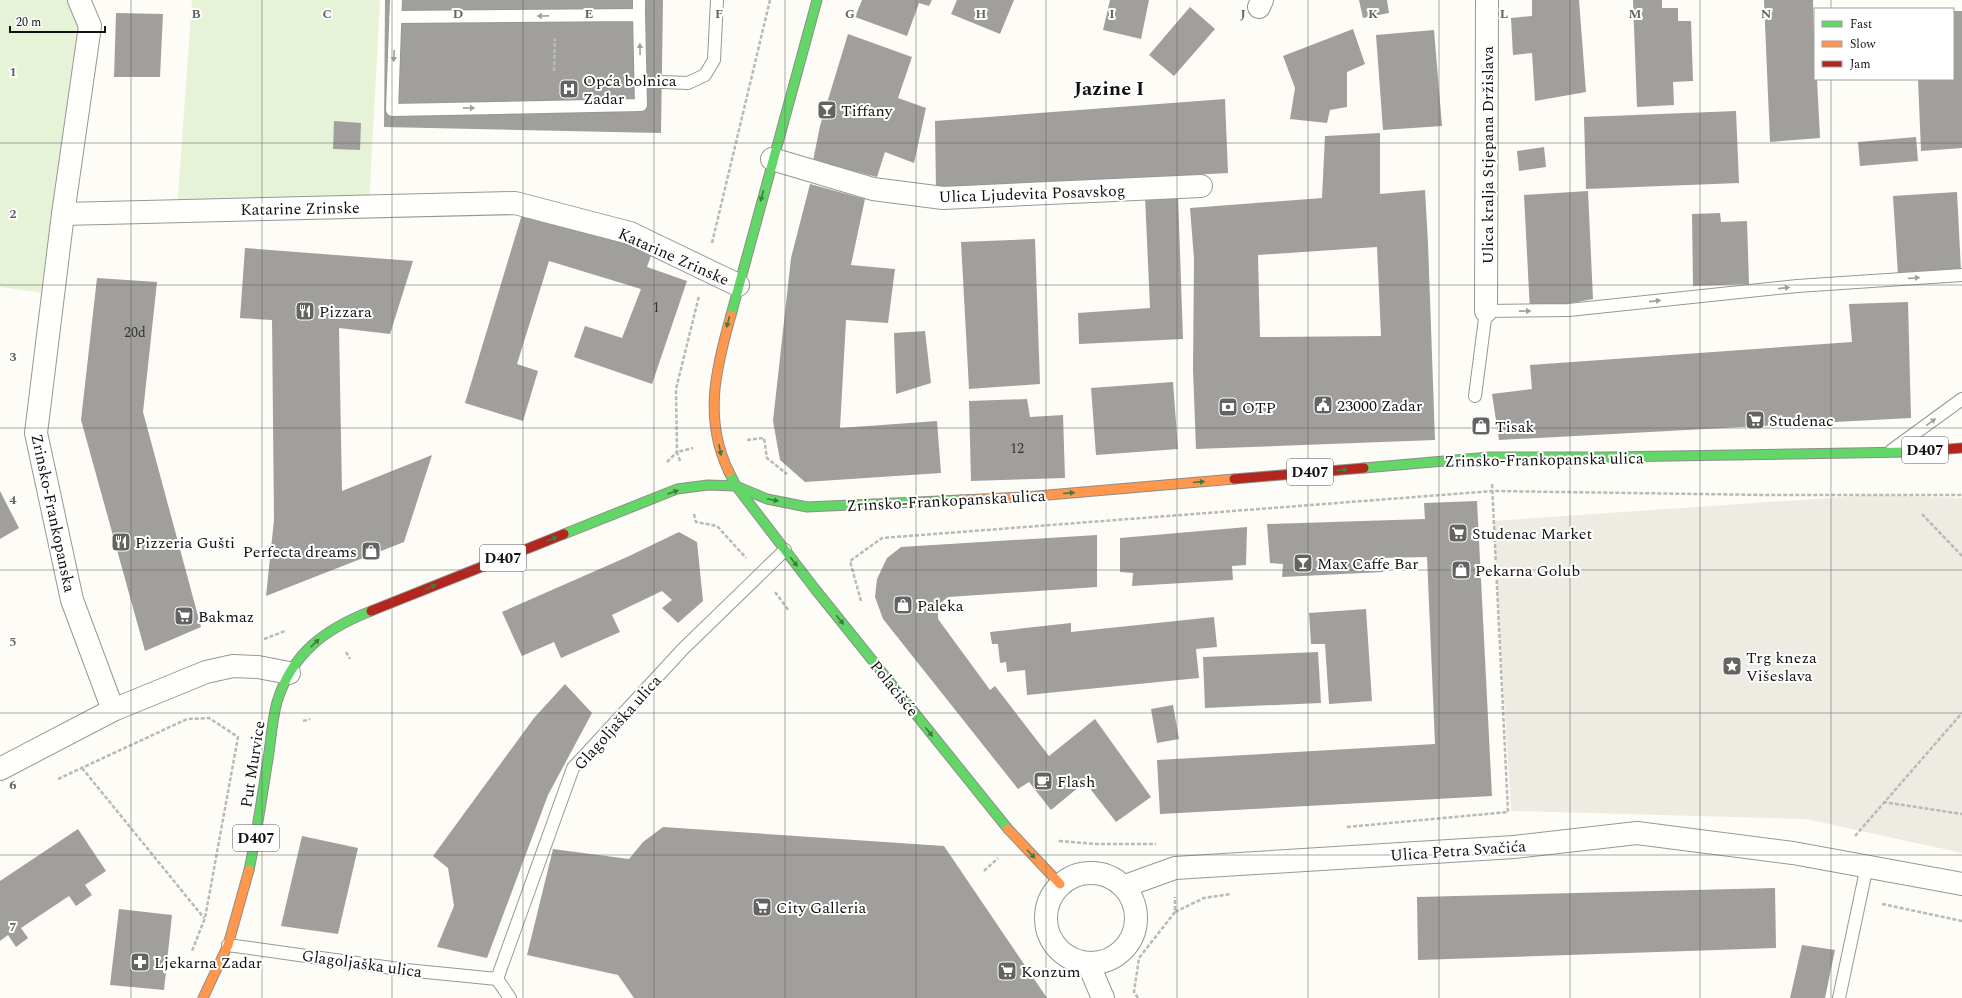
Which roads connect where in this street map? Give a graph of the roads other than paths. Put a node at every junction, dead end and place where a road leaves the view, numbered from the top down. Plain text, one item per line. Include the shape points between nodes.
1 (79, 0) edge
2 (396, 0) edge
3 (639, 0) edge
4 (717, 0) edge
5 (817, 0) edge
6 (1487, 0) edge
7 (639, 15) junction
8 (395, 17) junction
9 (662, 82) dead end
10 (772, 159) junction
11 (1201, 186) dead end
12 (63, 214) junction
13 (1962, 275) edge
14 (738, 285) junction
15 (1486, 311) junction
16 (1476, 396) dead end
17 (1962, 400) edge
18 (1962, 448) edge
19 (1888, 453) junction
20 (736, 486) junction
21 (785, 550) junction
22 (289, 672) junction
23 (113, 710) junction
24 (0, 769) edge
25 (1867, 866) junction
26 (1060, 884) junction
27 (1962, 884) edge
28 (1125, 886) junction
29 (228, 945) junction
30 (1088, 963) junction
31 (497, 979) junction
32 (203, 998) edge
33 (510, 998) edge
34 (1103, 998) edge
35 (1839, 998) edge

1 - 12 street via 90,26
2 - 8 lane
3 - 7 lane
4 - 9 lane via 714,60 705,75 688,83
5 - 10 main road
6 - 15 street, Ulica kralja Stjepana Držislava
7 -> 8 lane
8 -> 7 lane via 392,110 641,105
10 - 11 street, Ulica Ljudevita Posavskog via 873,189 943,198
10 -> 14 main road
12 - 14 street, Katarine Zrinske via 515,203 630,233
12 - 23 street, Zrinsko-Frankopanska via 36,433 72,600
15 -> 13 lane via 1569,310 1797,286
14 -> 20 main road via 716,364 713,411 722,458
15 - 16 lane
19 -> 17 lane
18 - 19 main road, Zrinsko-Frankopanska ulica / D407
20 -> 19 main road, Zrinsko-Frankopanska ulica / D407 via 767,499 807,507 844,506 1025,497 1490,457
20 - 21 main road, Polačišće
22 -> 20 main road, Zrinsko-Frankopanska ulica / D407 via 324,634 348,620 677,489 708,485
21 -> 26 main road, Polačišće via 1005,826
21 - 31 lane, Glagoljaška ulica via 683,649 573,768
22 - 23 street via 233,666 206,672
22 - 29 main road, Put Murvice / D407 via 277,703 249,872
23 - 24 street
25 - 27 street
25 - 28 street, Ulica Petra Svačića via 1793,853 1637,833 1514,847 1175,868
25 - 35 lane
26 - 28 street via 1072,876 1086,872 1113,877
26 - 30 street via 1051,896 1046,911 1046,926 1051,940 1061,952 1074,960
28 - 30 street via 1134,899 1137,914 1136,930 1129,944 1118,955 1104,962
29 - 31 lane, Glagoljaška ulica via 406,970
29 - 32 main road, Put Murvice / D407
30 - 34 street
31 - 33 lane

